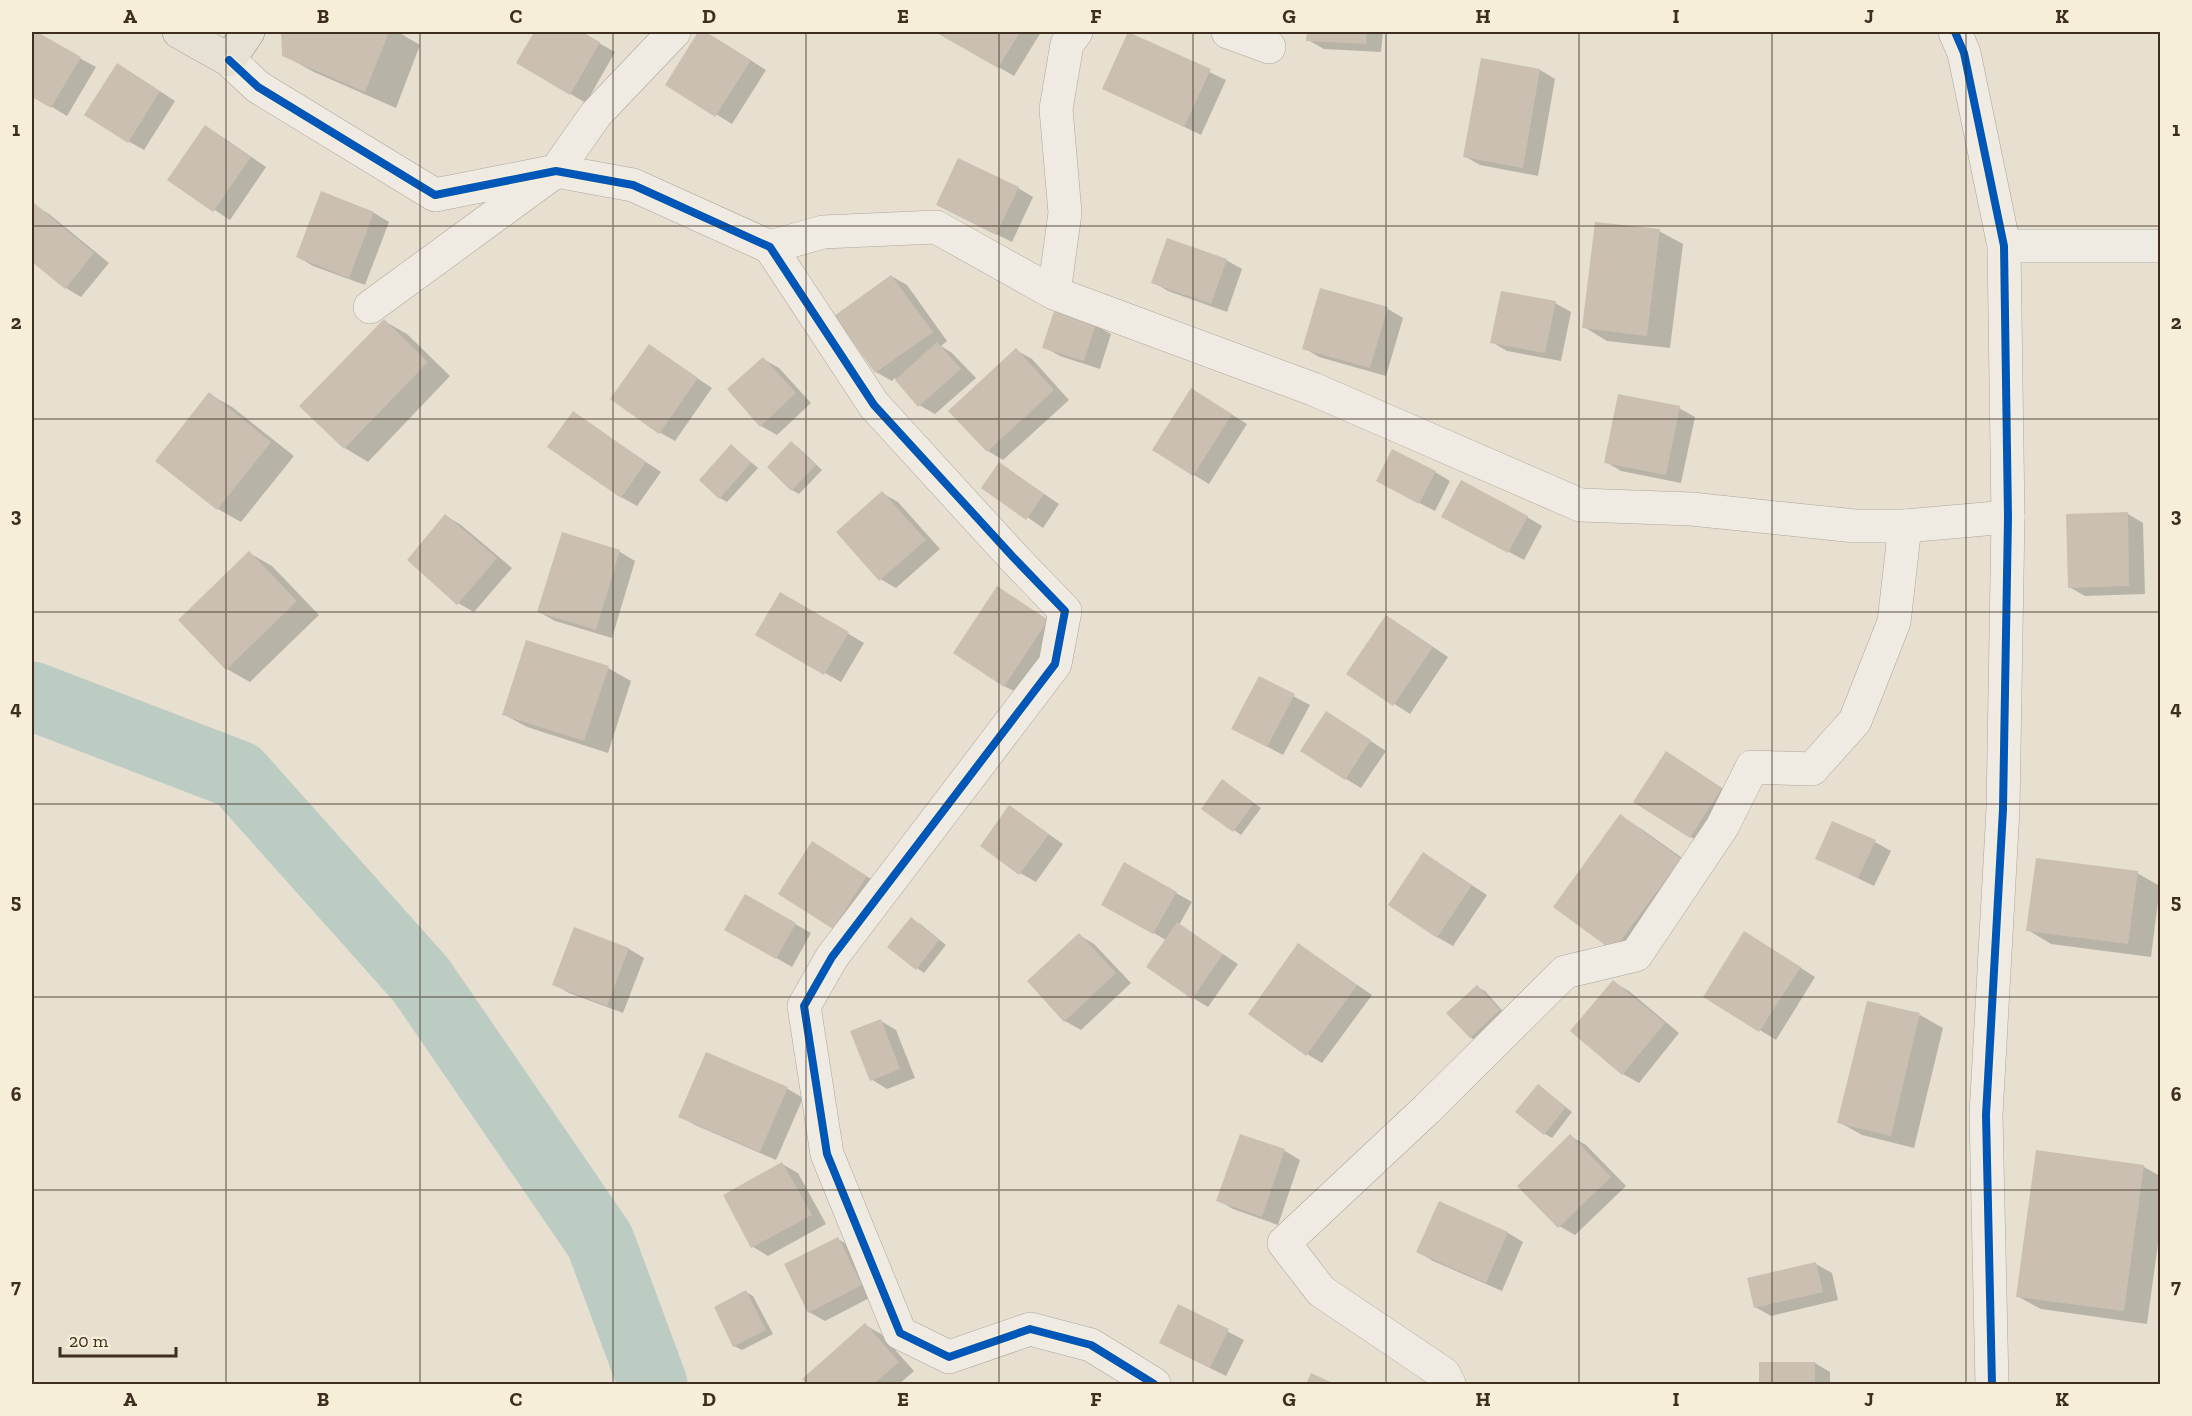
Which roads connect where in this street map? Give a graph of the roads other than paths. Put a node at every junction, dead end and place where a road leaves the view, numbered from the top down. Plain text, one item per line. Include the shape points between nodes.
1 (179, 32) edge
2 (248, 32) edge
3 (674, 32) edge
4 (1076, 32) edge
5 (1228, 32) edge
6 (1954, 32) edge
7 (1269, 47) dead end
8 (229, 60) junction
9 (556, 171) junction
10 (2004, 246) junction
11 (2160, 246) edge
12 (770, 247) junction
13 (1054, 293) junction
14 (370, 307) dead end
15 (2008, 517) junction
16 (1905, 526) junction
17 (1154, 1384) edge
18 (1449, 1384) edge
19 (1992, 1384) edge

1 - 8 main road
2 - 8 main road
3 - 9 street via 596,114
4 - 13 street via 1067,44 1056,109 1065,213
5 - 7 street
6 - 10 street via 1964,53
8 - 9 street via 258,87 435,195
9 - 12 street via 633,185
9 - 14 street
10 - 11 street
10 - 15 street
12 - 13 street via 823,232 936,227
12 - 17 street via 874,405 1065,611 1055,664 832,957 804,1006 827,1154 900,1333 949,1357 1030,1329 1091,1345
13 - 16 street via 1313,389 1580,506 1691,509 1855,526
15 - 16 street
15 - 19 street via 2003,809 1986,1115
16 - 18 street via 1894,622 1855,720 1812,769 1752,767 1722,827 1636,955 1565,972 1284,1243 1321,1291 1444,1374

